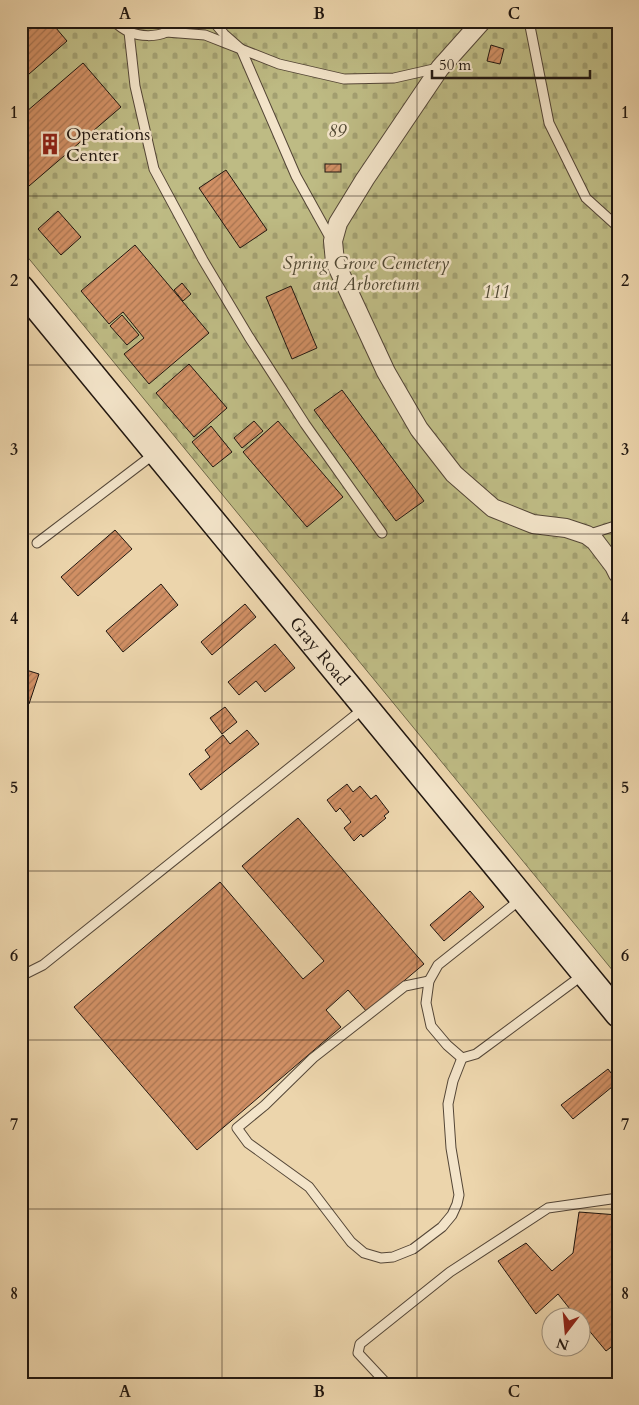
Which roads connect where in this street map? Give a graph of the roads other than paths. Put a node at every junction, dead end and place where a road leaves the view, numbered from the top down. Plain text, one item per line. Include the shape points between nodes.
1 (114, 21) edge
2 (181, 21) edge
3 (213, 21) edge
4 (482, 21) edge
5 (529, 21) edge
6 (129, 32) junction
7 (166, 32) junction
8 (241, 49) junction
9 (440, 68) junction
10 (618, 227) edge
11 (333, 241) junction
12 (21, 288) edge
13 (156, 452) junction
14 (618, 525) edge
15 (382, 533) dead end
16 (587, 536) junction
17 (37, 543) dead end
18 (618, 574) edge
19 (366, 707) junction
20 (522, 898) junction
21 (584, 974) junction
22 (21, 976) edge
23 (429, 981) junction
24 (618, 1014) edge
25 (462, 1058) junction
26 (618, 1198) edge
27 (387, 1384) edge

1 - 6 lane
2 - 7 lane
3 - 8 lane
4 - 9 street
5 - 10 lane via 549,122 586,198
6 - 7 lane via 141,36
6 - 15 lane via 135,86 154,169 249,337 305,424
7 - 8 lane via 206,35
8 - 9 lane via 279,64 344,79 394,78
8 - 11 lane via 296,176
9 - 11 street via 365,179 338,223
11 - 16 street via 335,262 386,372 419,429 454,474 493,508 533,524 566,528
12 - 13 street, Gray Road
13 - 17 lane
13 - 19 street, Gray Road
14 - 16 lane
16 - 18 street via 595,541
19 - 20 street, Gray Road
19 - 22 lane via 42,965
20 - 21 street, Gray Road
20 - 23 lane via 438,965
21 - 24 street, Gray Road
21 - 25 lane via 476,1054
23 - 25 lane via 426,1003 432,1026
23 - 25 lane via 405,986 313,1058 236,1128 248,1143 309,1187 351,1242 364,1253 381,1258 393,1257 413,1249 442,1227 456,1204 459,1195 448,1104
26 - 27 lane via 548,1208 450,1272 360,1344 358,1353

